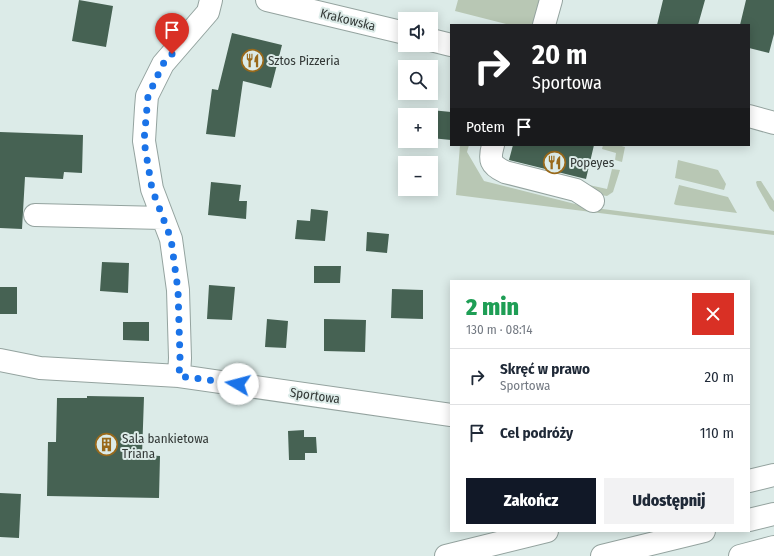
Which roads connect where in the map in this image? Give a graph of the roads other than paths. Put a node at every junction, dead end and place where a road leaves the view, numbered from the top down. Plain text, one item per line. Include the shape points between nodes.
1 (211, 0) edge
2 (267, 0) edge
3 (551, 0) edge
4 (544, 24) edge
5 (398, 31) edge
6 (438, 41) edge
7 (450, 44) edge
8 (750, 116) edge
9 (774, 123) edge
10 (493, 146) edge
11 (593, 201) dead end
12 (35, 215) dead end
13 (163, 218) junction
14 (0, 360) edge
15 (179, 376) junction
16 (450, 415) edge
17 (774, 475) edge
18 (750, 481) edge
19 (774, 514) edge
20 (750, 520) edge
21 (543, 532) edge
22 (700, 532) edge
23 (774, 548) edge
24 (446, 556) edge
25 (602, 556) edge
26 (740, 556) edge

1 - 13 main road via 208,12 163,64 148,96 144,141 152,189
2 - 5 main road, Krakowska
3 - 4 main road
6 - 7 main road
8 - 9 main road
10 - 11 main road via 490,155 496,168 576,190
12 - 13 main road
13 - 15 main road via 171,239 178,290
14 - 15 main road, Sportowa via 40,368
15 - 16 main road, Sportowa
17 - 18 main road
19 - 20 main road
21 - 24 main road
22 - 25 main road
23 - 26 main road

